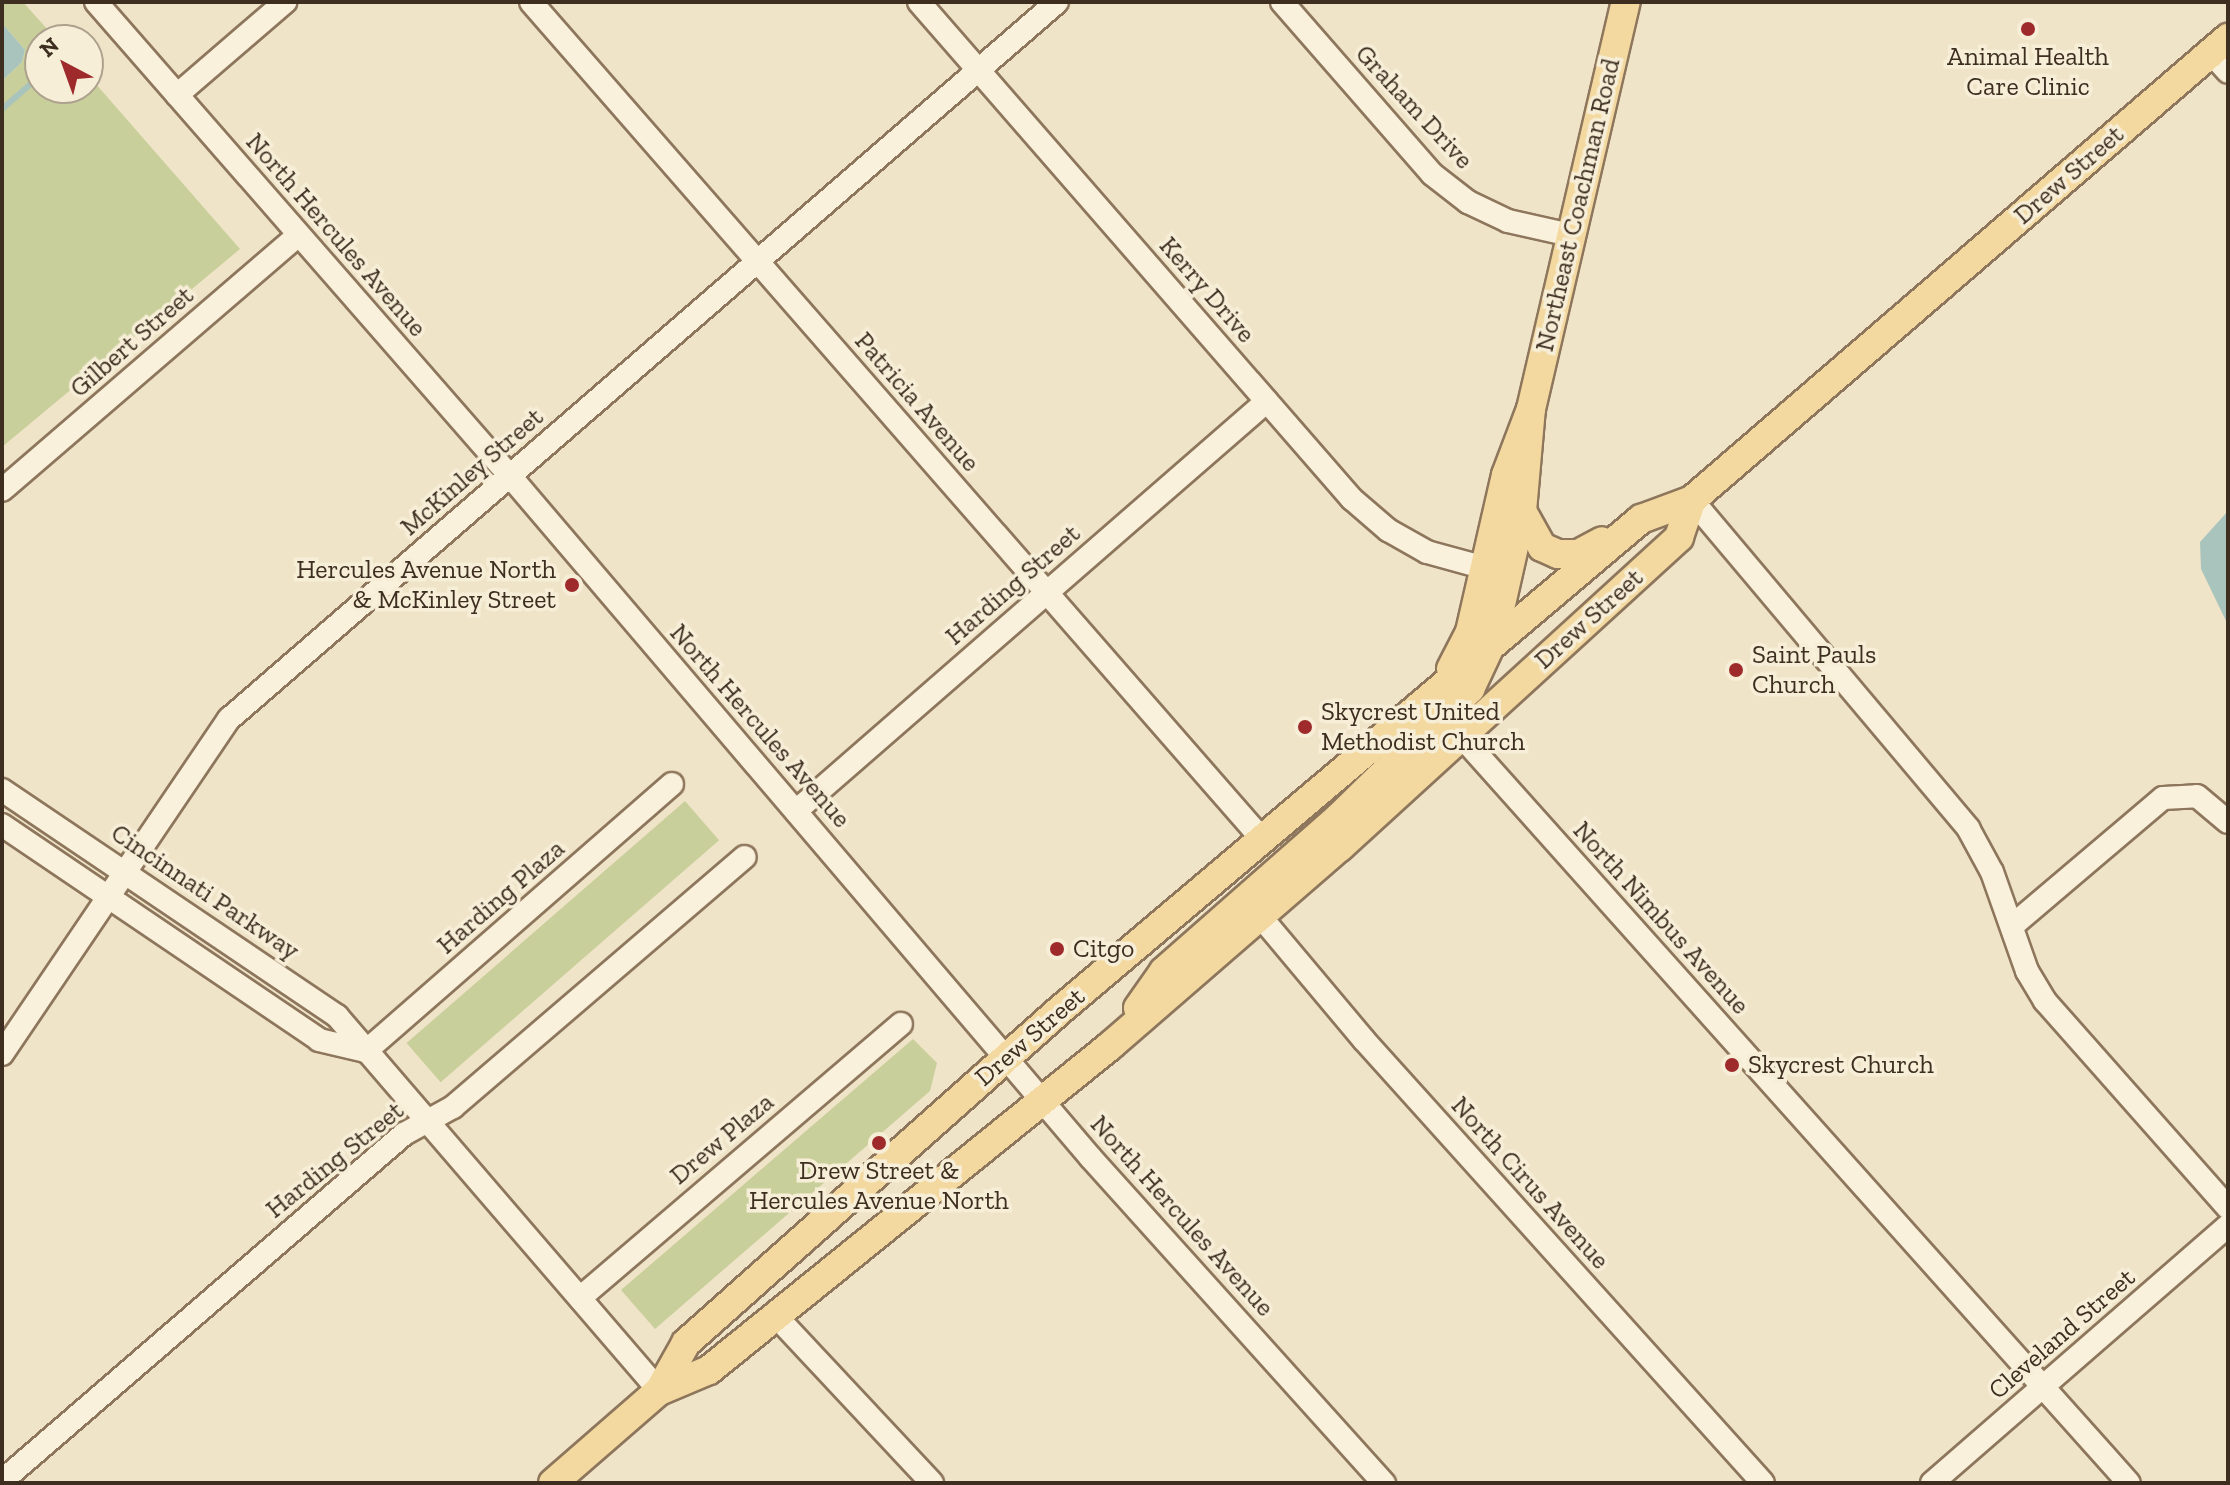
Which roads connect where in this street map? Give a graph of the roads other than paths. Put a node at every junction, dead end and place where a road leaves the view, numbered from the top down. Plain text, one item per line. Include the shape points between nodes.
1 (96, 2) edge
2 (285, 2) edge
3 (531, 2) edge
4 (919, 2) edge
5 (1057, 2) edge
6 (1282, 2) edge
7 (1626, 2) edge
8 (2222, 54) edge
9 (979, 70) junction
10 (177, 95) junction
11 (298, 235) junction
12 (1570, 235) junction
13 (759, 262) junction
14 (1267, 401) junction
15 (1531, 409) junction
16 (510, 476) junction
17 (2, 490) edge
18 (1692, 500) junction
19 (1522, 511) junction
20 (1641, 519) junction
21 (1485, 568) junction
22 (1045, 594) junction
23 (1493, 640) junction
24 (1446, 680) junction
25 (1461, 736) junction
26 (1358, 755) junction
27 (672, 784) dead end
28 (2, 790) edge
29 (796, 811) junction
30 (2228, 822) edge
31 (2, 825) edge
32 (1261, 838) junction
33 (745, 857) dead end
34 (128, 872) junction
35 (110, 898) junction
36 (1257, 904) junction
37 (2012, 926) junction
38 (901, 1024) dead end
39 (366, 1051) junction
40 (2, 1054) edge
41 (1005, 1058) junction
42 (1042, 1101) junction
43 (428, 1121) junction
44 (2228, 1208) edge
45 (2228, 1226) edge
46 (580, 1298) junction
47 (774, 1314) junction
48 (2042, 1387) junction
49 (659, 1391) junction
50 (2, 1481) edge
51 (553, 1483) edge
52 (932, 1483) edge
53 (1384, 1483) edge
54 (1763, 1483) edge
55 (1932, 1483) edge
56 (2129, 1483) edge

1 - 10 street, North Hercules Avenue
2 - 10 street
3 - 13 street, Patricia Avenue
4 - 9 street, Kerry Drive
5 - 9 street, McKinley Street
6 - 12 street, Graham Drive via 1432,174 1468,202 1508,221
7 - 12 main road, Northeast Coachman Road
8 - 18 main road, Drew Street
9 - 13 street, McKinley Street
9 - 14 street, Kerry Drive
10 - 11 street, North Hercules Avenue
11 - 16 street, North Hercules Avenue
11 - 17 street, Gilbert Street
12 - 15 main road, Northeast Coachman Road
13 - 16 street, McKinley Street
13 - 22 street, Patricia Avenue
14 - 21 street, Kerry Drive via 1352,499 1388,530 1427,552
14 - 22 street, Harding Street
15 - 19 main road, Northeast Coachman Road
15 - 21 main road, Northeast Coachman Road via 1506,475
16 - 29 street, North Hercules Avenue
16 - 34 street, McKinley Street via 229,719
18 - 20 main road, Drew Street
18 - 25 main road, Drew Street via 1679,537
18 - 37 street via 1968,828
19 - 20 main road via 1542,547 1558,554 1578,554
19 - 23 main road, Northeast Coachman Road
20 - 23 main road, Drew Street
21 - 24 main road, Northeast Coachman Road via 1470,632
22 - 29 street, Harding Street
22 - 32 street, Patricia Avenue
23 - 24 main road, Drew Street
23 - 36 main road, Drew Street via 1470,689 1449,714
24 - 26 main road, Drew Street
25 - 36 main road, Drew Street
25 - 48 street, North Nimbus Avenue
26 - 32 main road, Drew Street
26 - 36 main road via 1324,805 1261,865
27 - 39 street, Harding Plaza
28 - 34 street, Cincinnati Parkway
29 - 41 street, North Hercules Avenue
30 - 37 street via 2197,796 2163,798
31 - 35 street
32 - 41 main road, Drew Street
33 - 43 street, Harding Street via 453,1107
34 - 35 street, McKinley Street
34 - 39 street, Cincinnati Parkway via 337,1016
35 - 39 street via 319,1040
35 - 40 street, McKinley Street
36 - 42 main road, Drew Street via 1110,1046
36 - 54 street, North Cirus Avenue via 1374,1052
37 - 44 street via 2027,971 2045,1001
38 - 46 street, Drew Plaza
39 - 43 street, Cincinnati Parkway
41 - 42 street, North Hercules Avenue
41 - 49 main road, Drew Street via 686,1343
42 - 47 main road, Drew Street
42 - 53 street, North Hercules Avenue
43 - 46 street, Cincinnati Parkway
43 - 50 street, Harding Street via 404,1134
45 - 48 street, Cleveland Street
46 - 49 street, Cincinnati Parkway
47 - 49 main road, Drew Street via 709,1370
47 - 52 street
48 - 55 street, Cleveland Street
48 - 56 street, North Nimbus Avenue
49 - 51 main road, Drew Street

